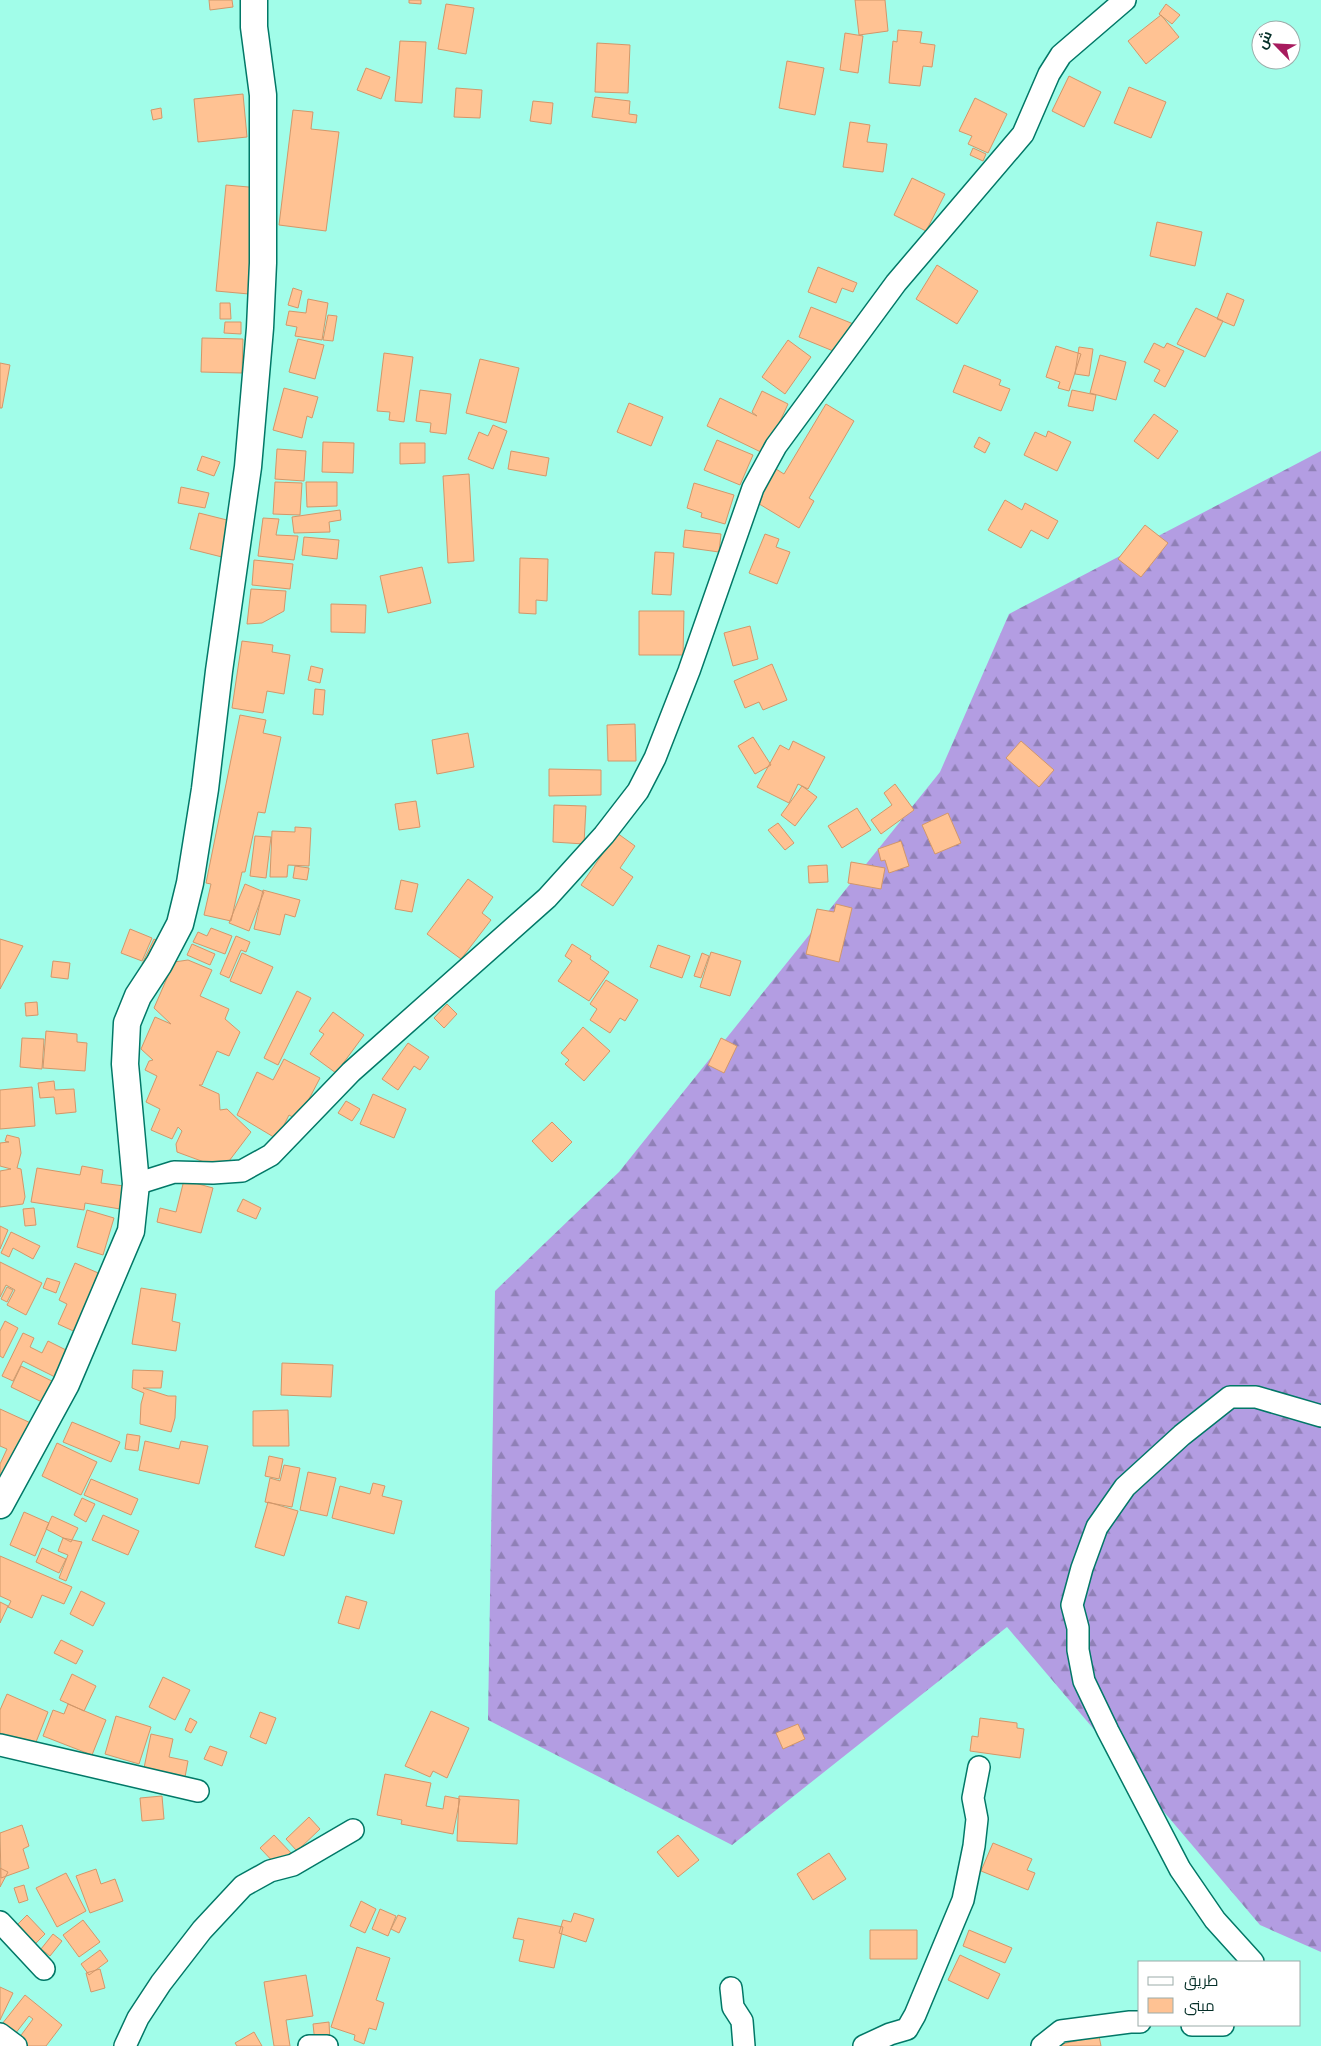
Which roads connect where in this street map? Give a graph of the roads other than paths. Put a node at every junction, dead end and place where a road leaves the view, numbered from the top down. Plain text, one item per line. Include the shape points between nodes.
1 (254, 0) edge
2 (1125, 0) edge
3 (136, 1184) junction
4 (1321, 1416) edge
5 (0, 1505) edge
6 (0, 1745) edge
7 (979, 1767) dead end
8 (198, 1792) dead end
9 (353, 1830) dead end
10 (0, 1922) edge
11 (1252, 1961) edge
12 (44, 1969) dead end
13 (731, 1988) dead end
14 (1138, 2022) edge
15 (0, 2034) edge
16 (16, 2046) edge
17 (125, 2046) edge
18 (309, 2046) edge
19 (327, 2046) edge
20 (744, 2046) edge
21 (864, 2046) edge
22 (1042, 2046) edge

1 - 3 street via 254,27 263,95 263,263 248,467 190,884 180,924 138,996 127,1023 125,1064
2 - 3 street via 1061,55 1049,74 1024,134 896,283 776,446 753,488 655,758 638,791 604,835 547,898 351,1072 271,1155 242,1171 174,1172
3 - 5 street via 131,1231 84,1345
4 - 11 street via 1256,1397 1230,1397 1125,1487 1097,1527 1072,1605 1084,1681 1108,1731 1180,1869 1215,1920
6 - 8 street
7 - 21 street via 973,1798 977,1819 974,1846 963,1900 907,2029
9 - 17 street via 293,1866 270,1871 243,1886 202,1930 161,1983 138,2018
10 - 12 street
13 - 20 street via 733,2007 742,2021
14 - 22 street via 1061,2031
15 - 16 street
18 - 19 street

